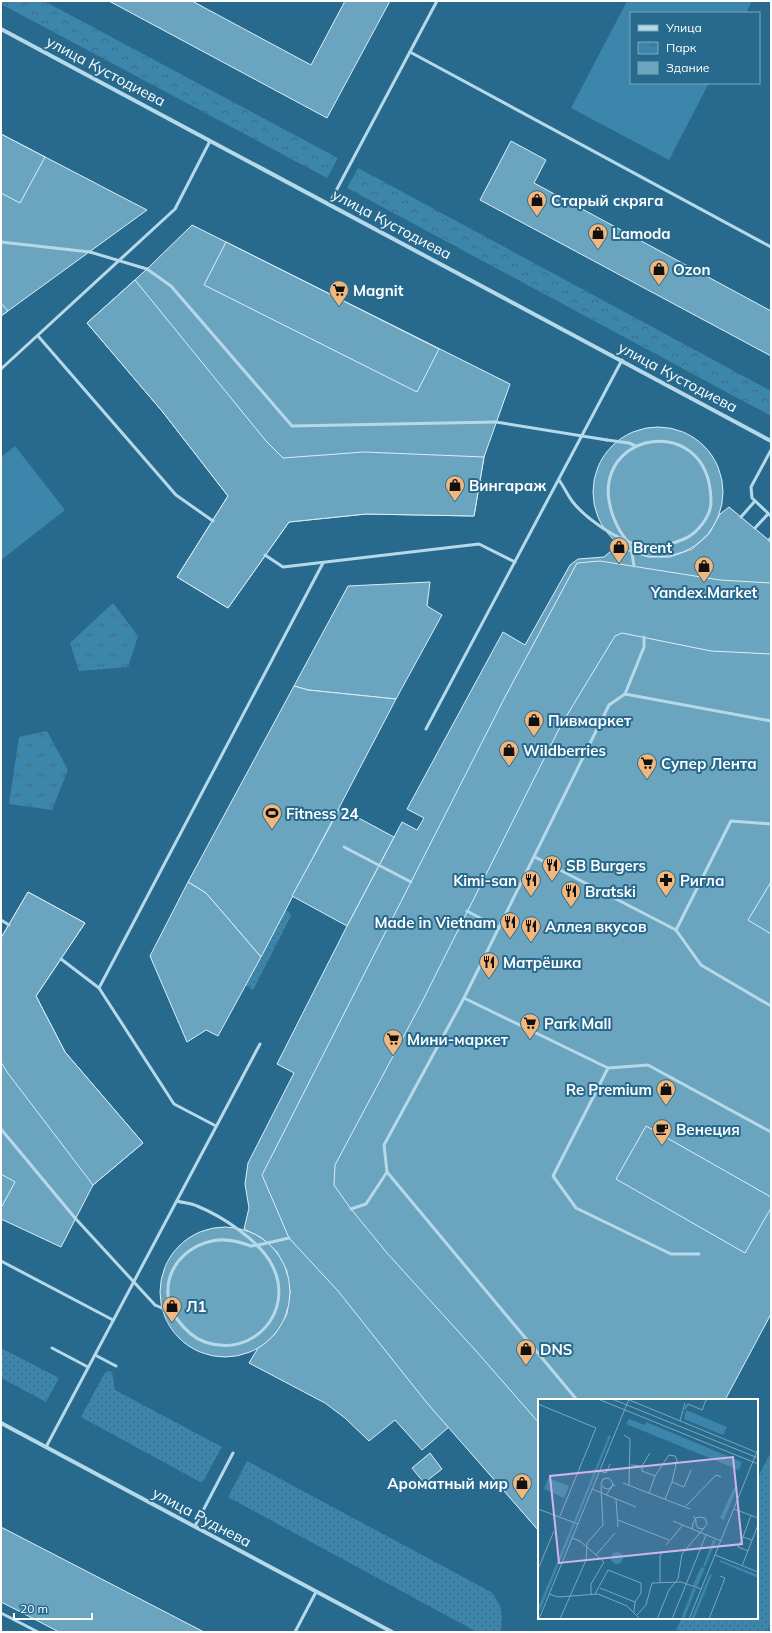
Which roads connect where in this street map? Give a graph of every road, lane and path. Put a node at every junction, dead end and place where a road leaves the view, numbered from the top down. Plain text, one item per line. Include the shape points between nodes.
1 (437, 1) edge
2 (1, 29) edge
3 (410, 52) junction
4 (210, 141) junction
5 (329, 204) junction
6 (1, 242) edge
7 (771, 247) edge
8 (38, 336) junction
9 (622, 360) junction
10 (1, 369) edge
11 (771, 441) edge
12 (636, 446) junction
13 (771, 450) edge
14 (559, 480) junction
15 (755, 501) junction
16 (770, 515) edge
17 (742, 517) dead end
18 (213, 521) dead end
19 (755, 528) dead end
20 (627, 540) junction
21 (265, 555) dead end
22 (515, 562) junction
23 (323, 563) junction
24 (634, 566) dead end
25 (644, 637) dead end
26 (625, 694) junction
27 (771, 721) edge
28 (426, 729) dead end
29 (771, 824) edge
30 (344, 847) dead end
31 (535, 856) junction
32 (411, 882) dead end
33 (467, 911) dead end
34 (1, 920) edge
35 (9, 925) dead end
36 (499, 928) junction
37 (676, 930) junction
38 (61, 959) dead end
39 (99, 988) junction
40 (464, 998) junction
41 (771, 1006) edge
42 (260, 1044) dead end
43 (608, 1068) junction
44 (216, 1126) junction
45 (1, 1129) edge
46 (771, 1132) edge
47 (387, 1172) junction
48 (177, 1201) junction
49 (352, 1209) dead end
50 (289, 1238) dead end
51 (699, 1254) dead end
52 (1, 1261) edge
53 (173, 1313) junction
54 (113, 1320) junction
55 (52, 1348) dead end
56 (95, 1355) junction
57 (116, 1366) dead end
58 (88, 1367) junction
59 (576, 1399) edge
60 (1, 1423) edge
61 (46, 1447) junction
62 (233, 1453) dead end
63 (195, 1526) junction
64 (316, 1592) junction
65 (1, 1613) edge
66 (38, 1632) edge
67 (295, 1632) edge
68 (392, 1632) edge

1 - 3 lane
2 - 4 street, улица Кустодиева
3 - 5 lane
3 - 7 lane
4 - 5 street, улица Кустодиева
4 - 8 lane via 175,210
5 - 9 street, улица Кустодиева
6 - 12 lane, bridge via 90,252 147,269 171,286 292,426 496,422
8 - 10 lane
8 - 18 lane via 176,495
9 - 11 street, улица Кустодиева
9 - 14 lane
12 - 20 lane, bridge via 627,451 614,467 609,486 610,509
12 - 20 lane via 668,441 690,451 706,473 711,492 711,505 699,528 686,539 653,546 639,545
13 - 15 lane via 751,487 752,498
14 - 20 lane via 573,502 596,523
14 - 22 lane
15 - 16 lane
15 - 17 lane
16 - 19 lane
20 - 24 lane, bridge via 631,547
21 - 23 lane via 283,567
22 - 23 lane via 479,544
22 - 28 lane
23 - 39 lane
25 - 26 lane via 644,647
26 - 27 lane
26 - 31 lane via 609,705
29 - 37 lane via 730,821
30 - 32 lane
31 - 36 lane
31 - 37 lane
33 - 36 lane
34 - 35 lane
36 - 40 lane
37 - 41 lane via 701,965
38 - 39 lane
39 - 44 lane via 174,1104
40 - 43 lane
40 - 47 lane via 384,1146
42 - 44 lane
43 - 46 lane via 648,1065
43 - 51 lane via 553,1176 576,1208 671,1254
44 - 48 lane
45 - 53 lane, bridge via 75,1218 155,1305
47 - 49 lane via 366,1204
47 - 59 lane
48 - 53 lane via 196,1206 227,1221 265,1252 273,1266 279,1297 272,1321 264,1330 231,1346 195,1338 185,1330
48 - 54 lane
50 - 53 lane, bridge via 251,1246 233,1240 200,1244 181,1258 168,1281 168,1302
52 - 54 lane
54 - 56 lane
55 - 58 lane
56 - 57 lane
56 - 58 lane
58 - 61 lane
60 - 61 street, улица Руднева
61 - 63 street, улица Руднева
62 - 63 lane
63 - 64 street, улица Руднева
64 - 67 lane
64 - 68 street, улица Руднева
65 - 66 lane

